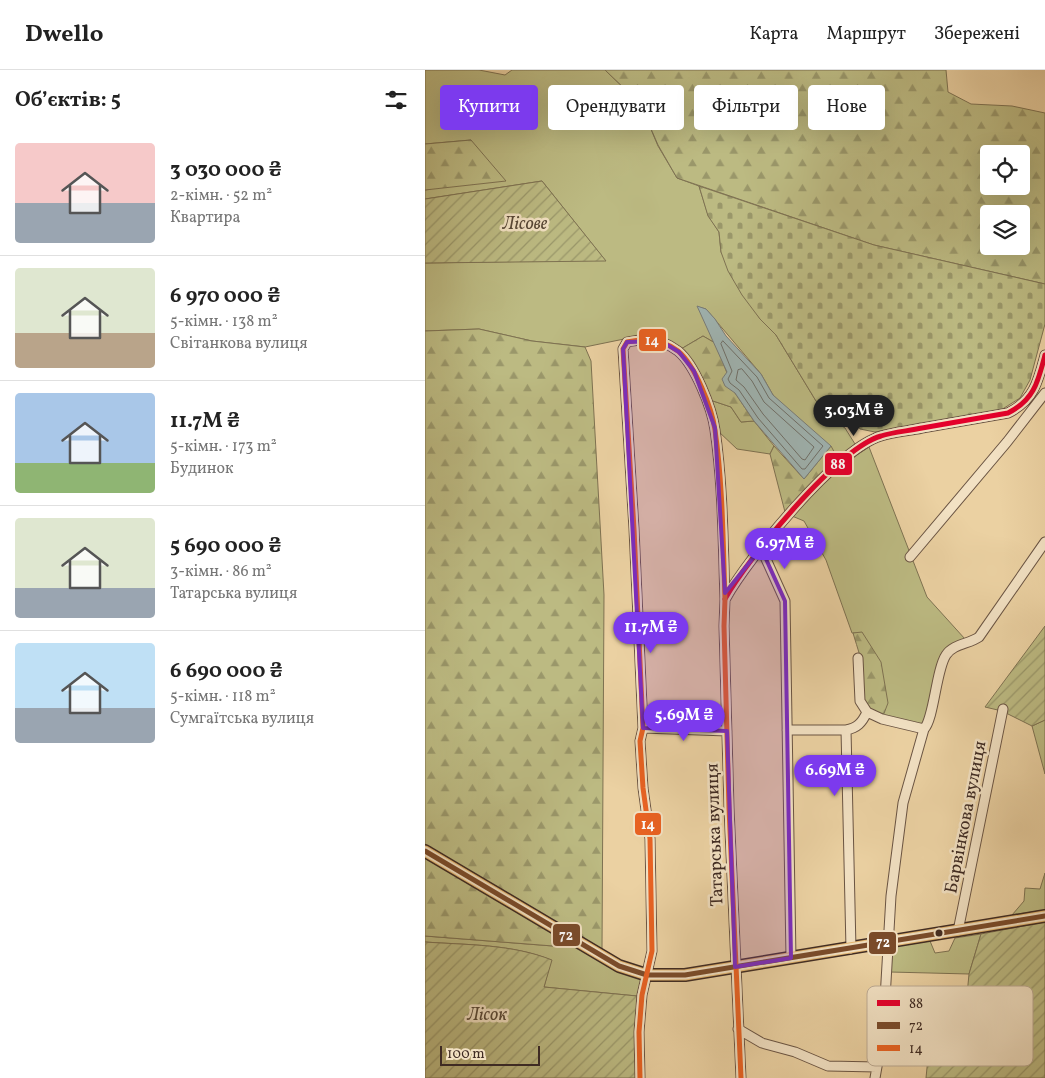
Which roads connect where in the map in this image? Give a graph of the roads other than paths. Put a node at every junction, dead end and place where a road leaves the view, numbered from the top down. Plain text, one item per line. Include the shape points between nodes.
1 (1044, 358) edge
2 (1038, 383) junction
3 (1045, 392) edge
4 (1045, 542) edge
5 (761, 548) junction
6 (910, 557) dead end
7 (725, 599) junction
8 (858, 658) dead end
9 (1003, 709) dead end
10 (867, 712) junction
11 (643, 728) junction
12 (924, 728) junction
13 (787, 730) junction
14 (846, 730) junction
15 (727, 731) junction
16 (425, 851) edge
17 (1045, 916) edge
18 (958, 931) junction
19 (888, 943) junction
20 (851, 948) junction
21 (791, 958) junction
22 (735, 967) junction
23 (647, 975) junction
24 (886, 986) edge
25 (739, 1029) junction
26 (877, 1068) joint
27 (640, 1078) edge
28 (741, 1078) edge
29 (875, 1078) edge

1 - 2 street
2 - 3 street
2 - 5 street via 1021,407 1008,413 879,436 839,463 789,513
3 - 6 street
4 - 12 street via 979,637 956,646 945,655 929,724
5 - 7 street
5 - 13 street via 785,601
7 - 11 street, Татарська вулиця via 715,428 700,386 687,361 661,341 627,342 623,349
7 - 15 street, Татарська вулиця
8 - 10 street via 860,701
9 - 18 street, Барвінкова вулиця
10 - 12 street via 882,719
10 - 14 street via 855,728
11 - 15 street
11 - 23 street via 643,788 651,839 652,951
12 - 19 street via 903,803
13 - 14 street
13 - 21 street
14 - 20 street
15 - 22 street, Татарська вулиця
16 - 23 main road via 612,962
17 - 18 main road
18 - 19 main road
19 - 20 main road
19 - 24 street
20 - 21 main road
21 - 22 main road
22 - 23 main road via 685,975
22 - 25 street, Татарська вулиця
23 - 27 street via 639,1032
25 - 26 street via 762,1043 828,1066
25 - 28 street, Татарська вулиця
26 - 29 street

